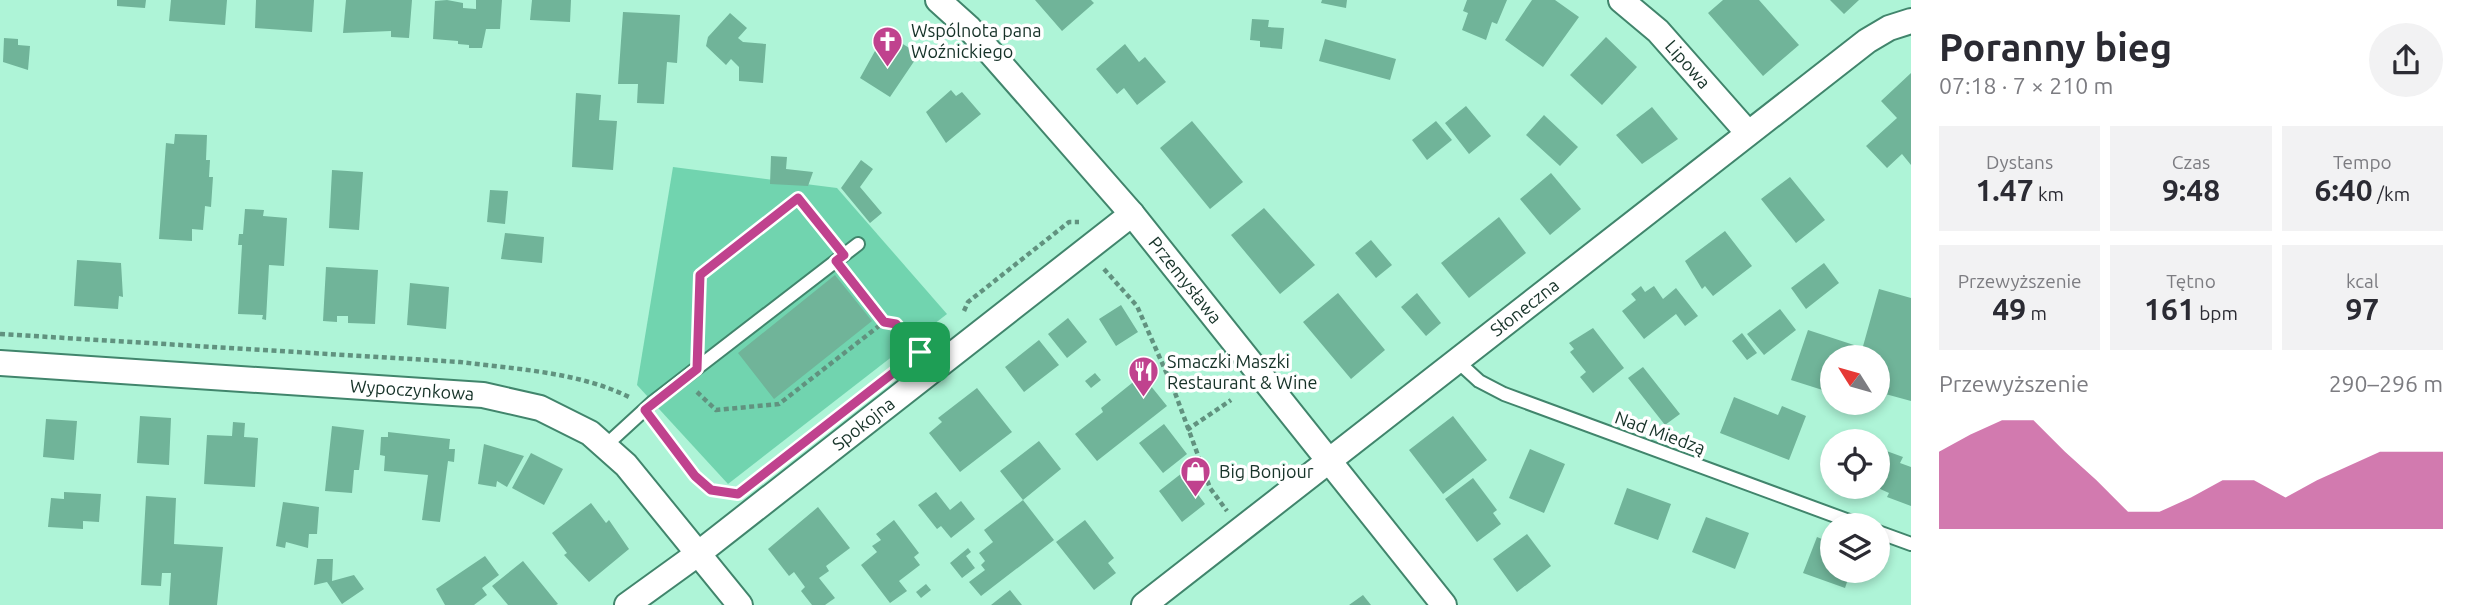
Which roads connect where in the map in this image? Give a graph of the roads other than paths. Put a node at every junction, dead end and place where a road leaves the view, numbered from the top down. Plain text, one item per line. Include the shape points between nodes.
1 (938, 0) edge
2 (1621, 0) edge
3 (1898, 0) edge
4 (1911, 21) edge
5 (1748, 133) junction
6 (1132, 214) junction
7 (858, 244) dead end
8 (1456, 359) junction
9 (0, 363) edge
10 (605, 446) junction
11 (1330, 459) junction
12 (1827, 513) edge
13 (1890, 536) edge
14 (1911, 544) edge
15 (699, 553) junction
16 (627, 605) edge
17 (740, 605) edge
18 (1144, 605) edge
19 (1444, 605) edge

1 - 6 street, Przemysława via 969,28
2 - 5 street, Lipowa via 1658,31
3 - 4 street
4 - 5 street, Słoneczna via 1867,41
5 - 8 street, Słoneczna
6 - 11 street, Przemysława
6 - 15 street, Spokojna
7 - 10 lane
8 - 11 street, Słoneczna
8 - 12 lane, Nad Miedzą via 1479,381 1504,394
9 - 10 street, Wypoczynkowa via 483,395 540,408 590,433
10 - 15 street, Wypoczynkowa
11 - 18 street, Słoneczna
11 - 19 street, Przemysława
13 - 14 lane
15 - 16 street, Spokojna
15 - 17 street, Wypoczynkowa

